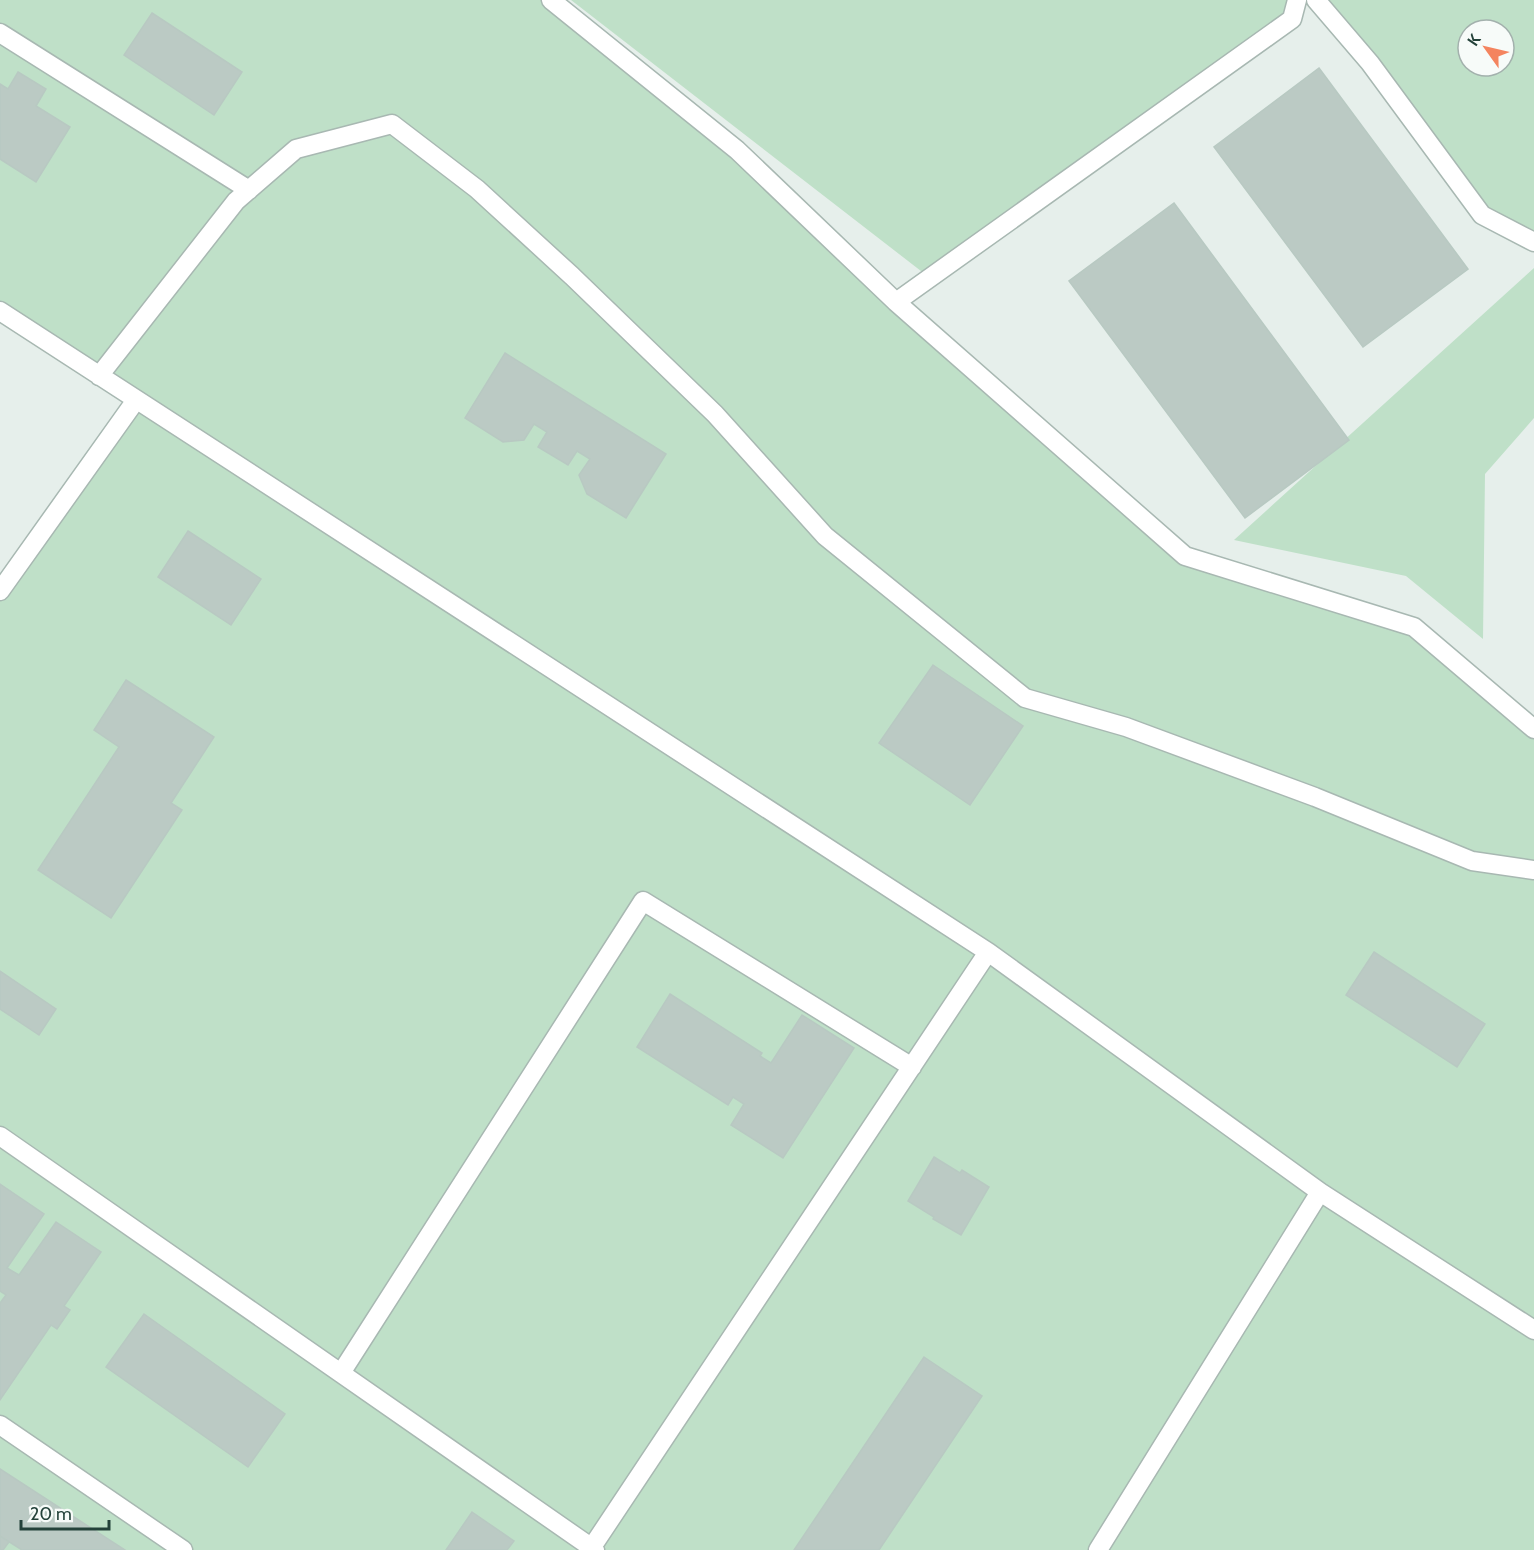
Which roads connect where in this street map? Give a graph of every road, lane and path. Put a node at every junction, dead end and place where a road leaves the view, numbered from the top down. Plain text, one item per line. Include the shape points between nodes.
1 (551, 0) edge
2 (1297, 0) edge
3 (1316, 0) edge
4 (0, 33) edge
5 (249, 190) junction
6 (1534, 242) edge
7 (896, 302) junction
8 (0, 311) edge
9 (99, 376) junction
10 (136, 400) junction
11 (0, 591) edge
12 (1534, 729) edge
13 (1534, 870) edge
14 (988, 952) junction
15 (912, 1067) junction
16 (0, 1136) edge
17 (1320, 1192) junction
18 (1534, 1330) edge
19 (341, 1373) junction
20 (0, 1425) edge
21 (592, 1549) edge
22 (183, 1550) edge
23 (1098, 1550) edge

1 - 7 lane via 737,150
2 - 7 lane via 1292,19
3 - 6 lane via 1370,63 1482,215
4 - 5 lane
5 - 9 lane via 236,201
5 - 13 lane via 296,149 392,124 477,189 580,285 715,414 825,536 1025,698 1126,727 1472,861
7 - 12 lane via 1185,556 1414,627
8 - 9 lane
9 - 10 lane
10 - 11 lane
10 - 14 lane
14 - 15 lane
14 - 17 lane
15 - 19 lane via 642,901
15 - 21 lane
16 - 19 lane
17 - 18 lane
17 - 23 lane
19 - 21 lane
20 - 22 lane

